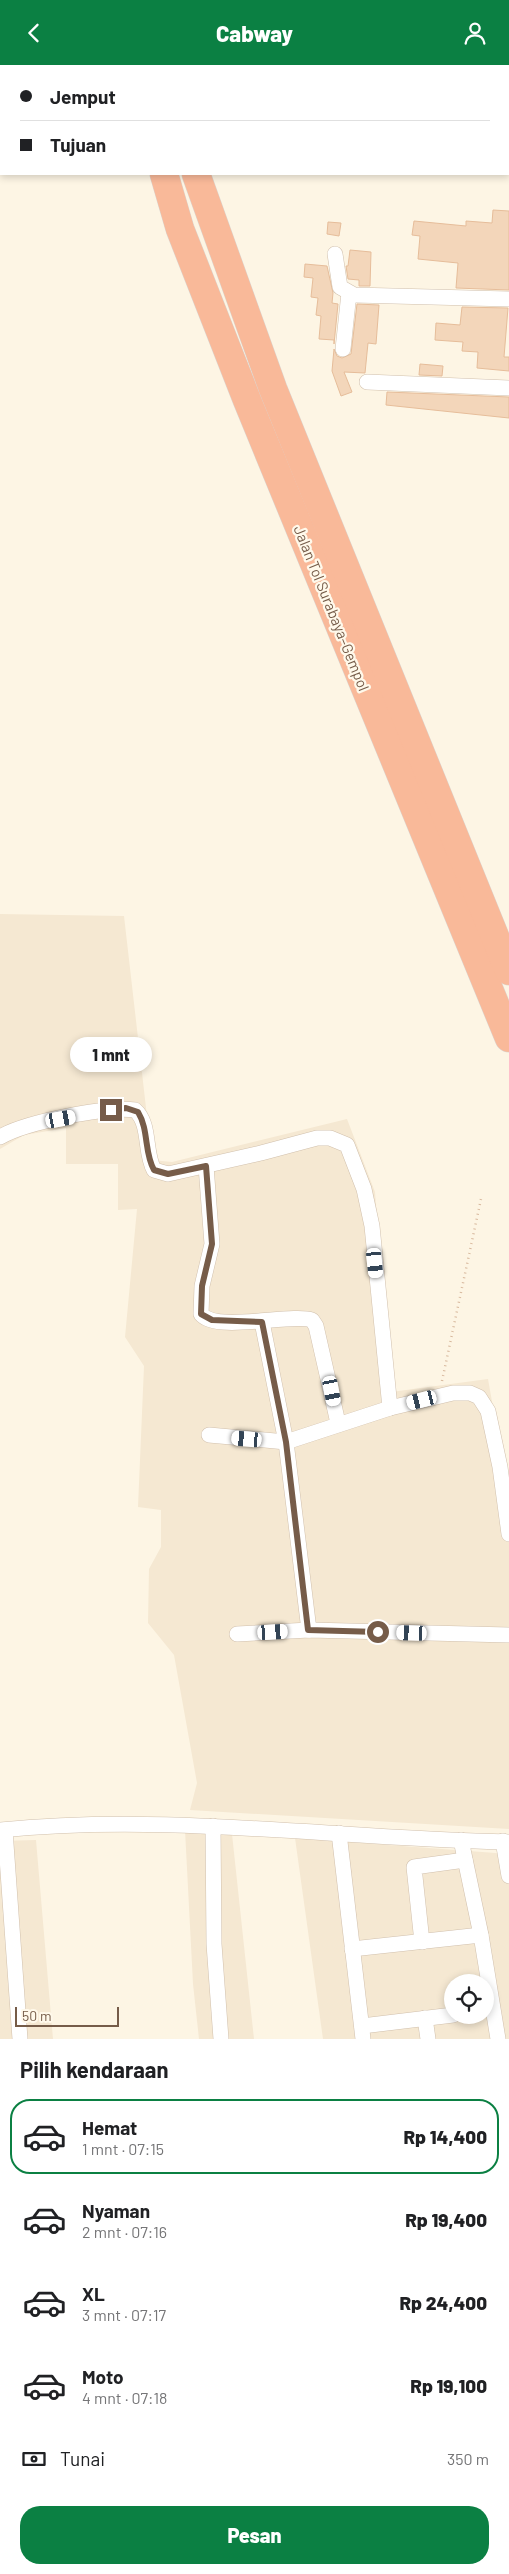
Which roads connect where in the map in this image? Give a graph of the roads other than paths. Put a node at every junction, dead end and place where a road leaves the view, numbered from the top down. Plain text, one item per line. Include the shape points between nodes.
1 (164, 175) edge
2 (196, 175) edge
3 (335, 254) dead end
4 (349, 293) junction
5 (509, 299) edge
6 (343, 349) dead end
7 (367, 382) dead end
8 (509, 389) edge
9 (509, 971) edge
10 (509, 1038) edge
11 (0, 1137) edge
12 (206, 1166) junction
13 (262, 1322) junction
14 (390, 1408) junction
15 (338, 1423) junction
16 (209, 1435) dead end
17 (286, 1442) junction
18 (509, 1534) edge
19 (308, 1630) junction
20 (237, 1634) dead end
21 (509, 1635) edge
22 (213, 1826) junction
23 (3, 1830) edge
24 (339, 1833) junction
25 (460, 1839) junction
26 (506, 1842) edge
27 (465, 1860) junction
28 (509, 1876) edge
29 (481, 1935) junction
30 (422, 1942) junction
31 (352, 1949) junction
32 (485, 1974) edge
33 (444, 2016) edge
34 (425, 2018) junction
35 (493, 2024) edge
36 (362, 2032) edge
37 (20, 2039) edge
38 (221, 2039) edge
39 (428, 2039) edge
40 (498, 2039) edge

1 - 10 highway, Jalan Tol Surabaya–Gempol via 180,229 246,400
2 - 9 highway, Jalan Tol Surabaya–Gempol via 273,389
3 - 4 street via 340,287
4 - 5 street
4 - 6 street
7 - 8 street
11 - 12 street via 44,1122 135,1109 143,1121 154,1170 168,1174
12 - 13 street via 212,1244 202,1286 201,1314 212,1320
12 - 14 street via 317,1138 330,1138 347,1145 364,1189 372,1226
13 - 15 street via 308,1319 315,1323
13 - 17 street
14 - 15 street
14 - 18 street via 438,1396 470,1393 484,1402 500,1467
15 - 17 street
16 - 17 street
17 - 19 street
19 - 20 street
19 - 21 street
22 - 23 street via 93,1823
22 - 24 street
22 - 38 street via 214,1944
23 - 37 street
24 - 25 street
24 - 31 street
25 - 26 street
25 - 27 street
26 - 28 street
27 - 29 street
27 - 30 street via 414,1867
29 - 30 street
29 - 32 street
30 - 31 street
31 - 36 street
33 - 34 street
34 - 36 street
34 - 39 street
35 - 40 street

